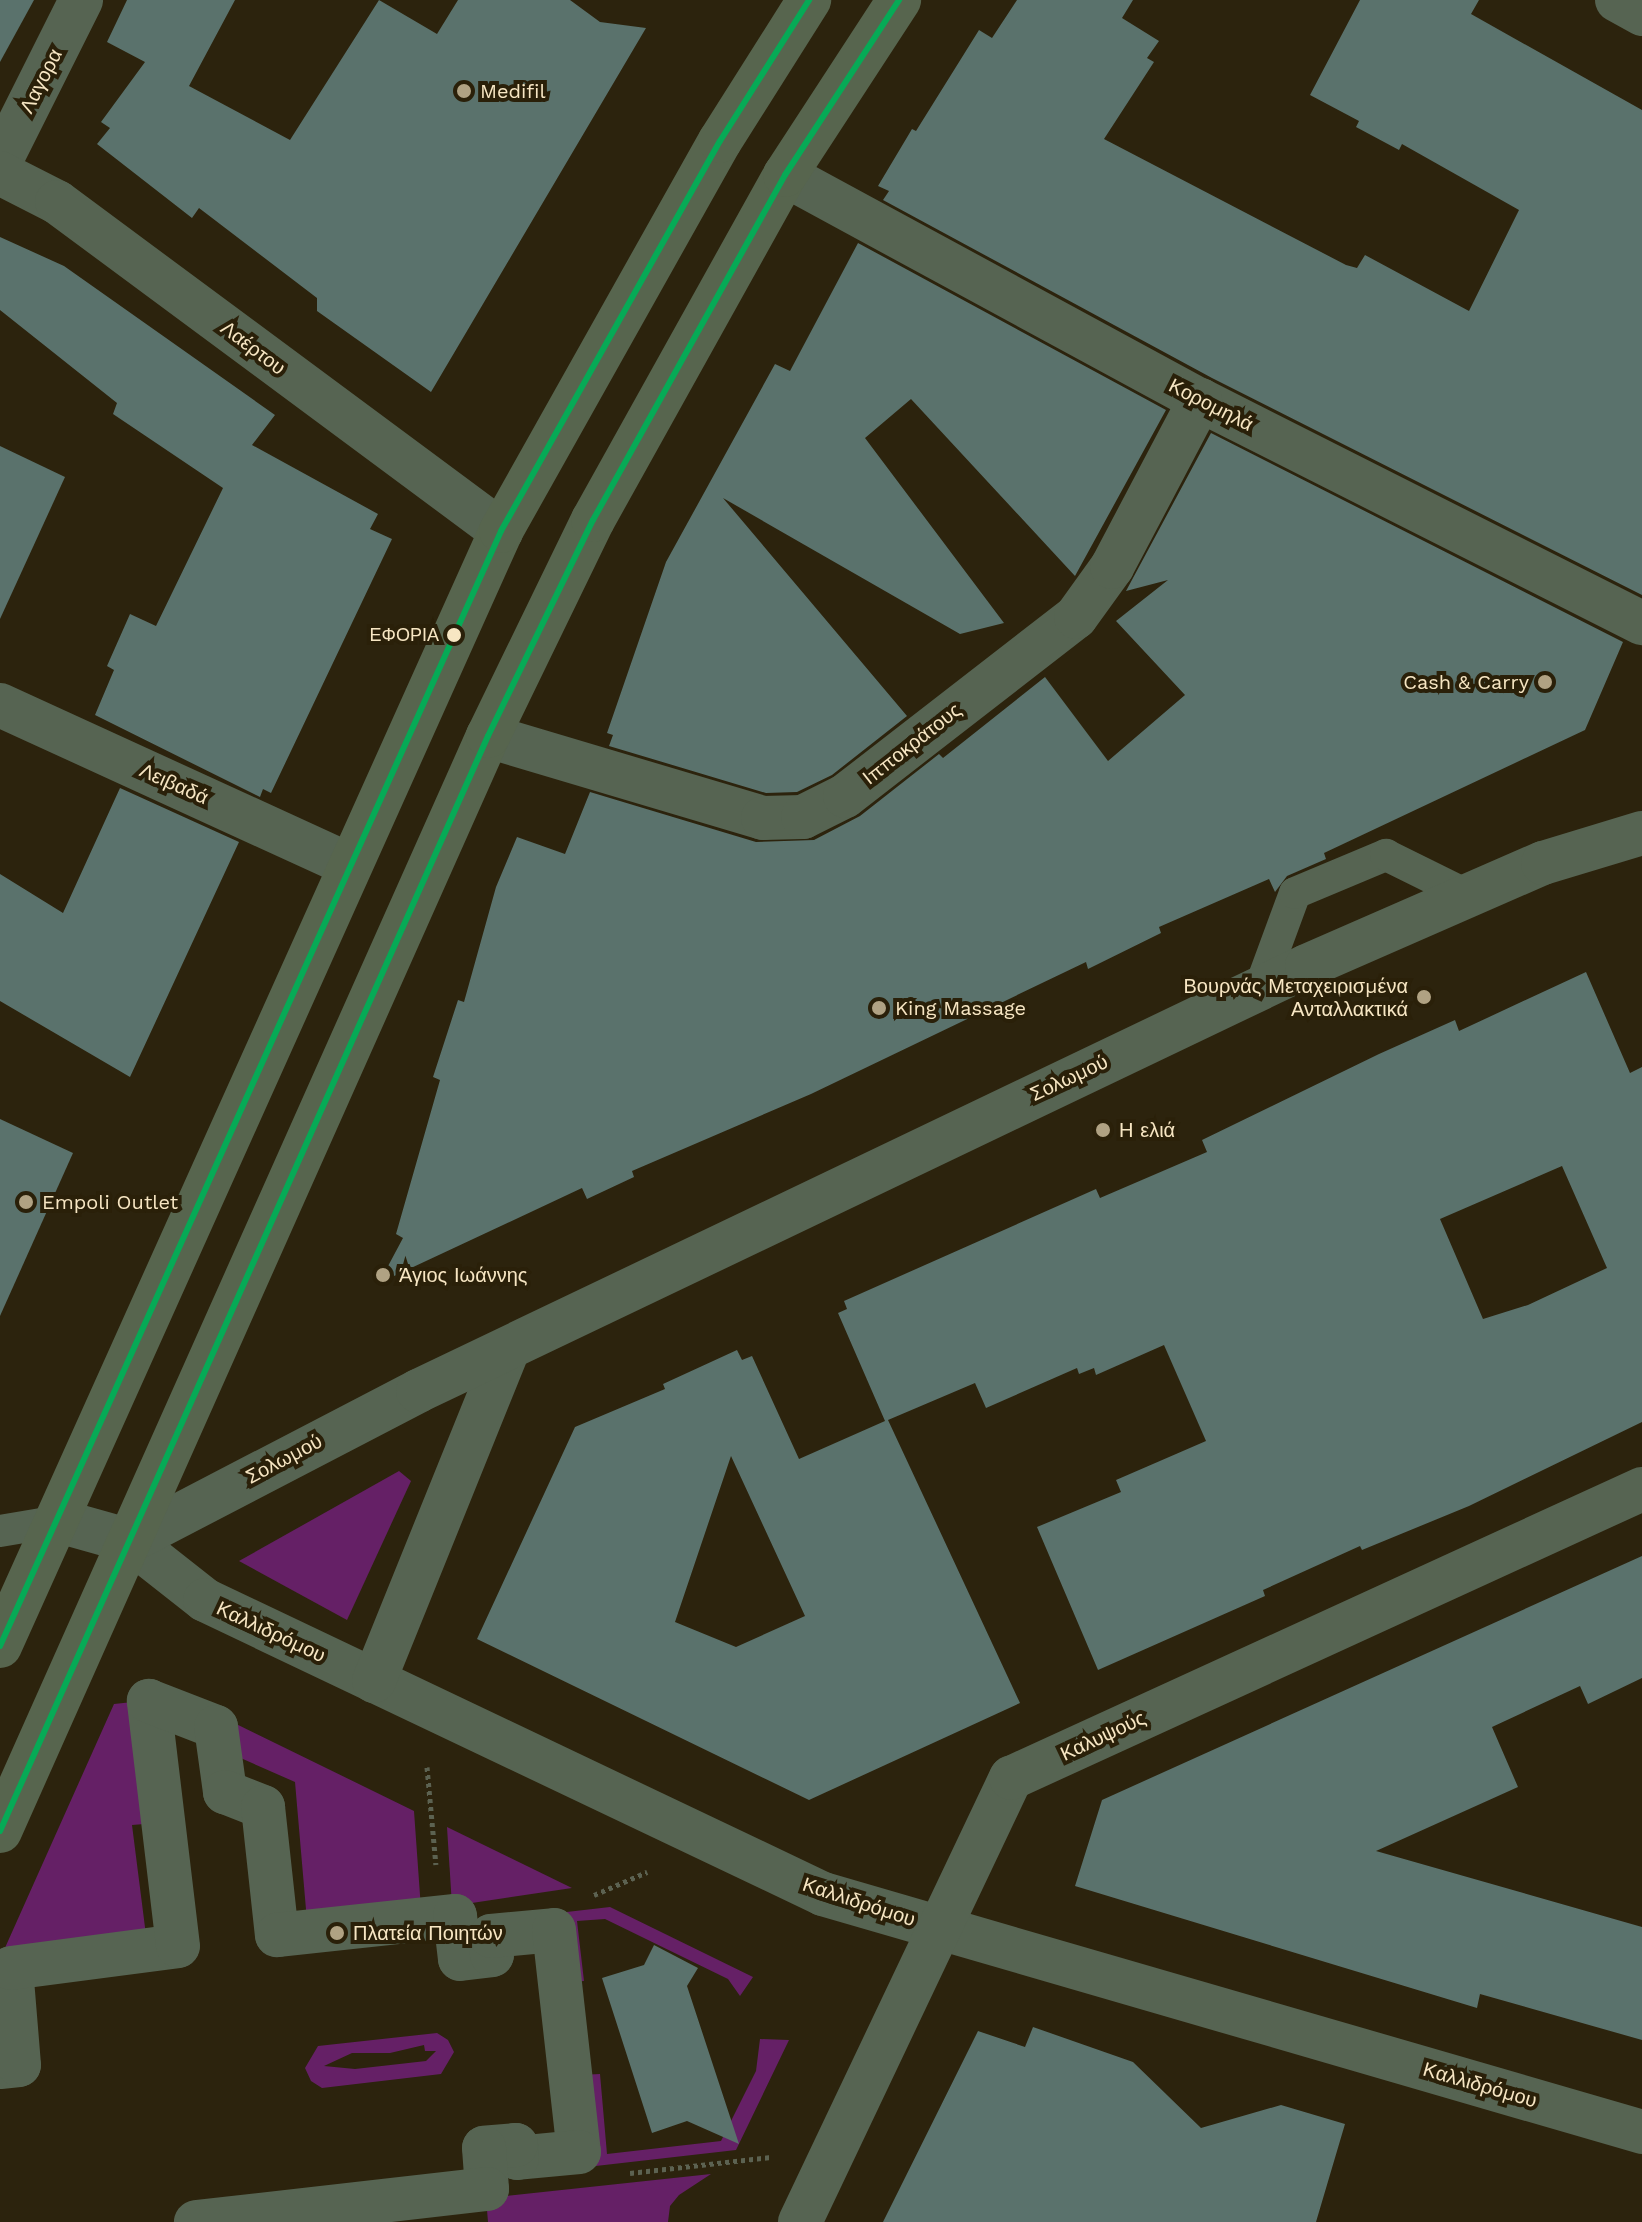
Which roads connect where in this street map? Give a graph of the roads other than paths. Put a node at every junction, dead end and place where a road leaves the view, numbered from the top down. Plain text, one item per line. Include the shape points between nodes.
1 (81, 0) edge
2 (809, 0) edge
3 (899, 0) edge
4 (1617, 0) edge
5 (1642, 14) edge
6 (0, 162) edge
7 (0, 173) edge
8 (785, 175) junction
9 (1200, 400) junction
10 (501, 531) junction
11 (1642, 623) edge
12 (0, 705) edge
13 (488, 736) junction
14 (1642, 833) edge
15 (347, 864) junction
16 (1465, 894) junction
17 (1260, 988) junction
18 (508, 1350) junction
19 (1642, 1489) edge
20 (59, 1521) junction
21 (0, 1531) edge
22 (130, 1541) junction
23 (0, 1646) edge
24 (374, 1681) junction
25 (0, 1831) edge
26 (942, 1929) junction
27 (0, 2067) edge
28 (1642, 2132) edge
29 (196, 2222) edge
30 (800, 2222) edge

1 - 6 street, Λαγορα
2 - 10 main road via 720,141
3 - 8 main road
4 - 5 street
7 - 10 street, Λαέρτου via 57,202
8 - 9 street, Κορομηλά
8 - 13 main road via 593,520
9 - 11 street, Κορομηλά
9 - 13 street, Ιπποκράτους via 1112,567 1076,617 845,796 803,817 763,818
10 - 15 main road
12 - 15 street, Λειβαδά
13 - 22 main road
14 - 16 street, Σολωμού
15 - 20 main road
16 - 17 street, Σολωμού
16 - 17 lane via 1386,855 1295,893
17 - 18 street, Σολωμού via 848,1181
18 - 22 street, Σολωμού via 348,1425
18 - 24 street
19 - 26 street, Καλυψούς via 1011,1778
20 - 21 lane
20 - 22 street
20 - 23 main road
22 - 24 street, Καλλιδρόμου via 205,1600
22 - 25 main road
24 - 26 street, Καλλιδρόμου via 823,1894
26 - 28 street, Καλλιδρόμου
26 - 30 street, Καλυψούς
27 - 29 street via 19,2065 11,1968 178,1946 149,1701 216,1727 225,1792 263,1807 277,1935 455,1916 460,1959 492,1955 491,1936 554,1930 579,2152 517,2158 516,2145 484,2148 487,2189

